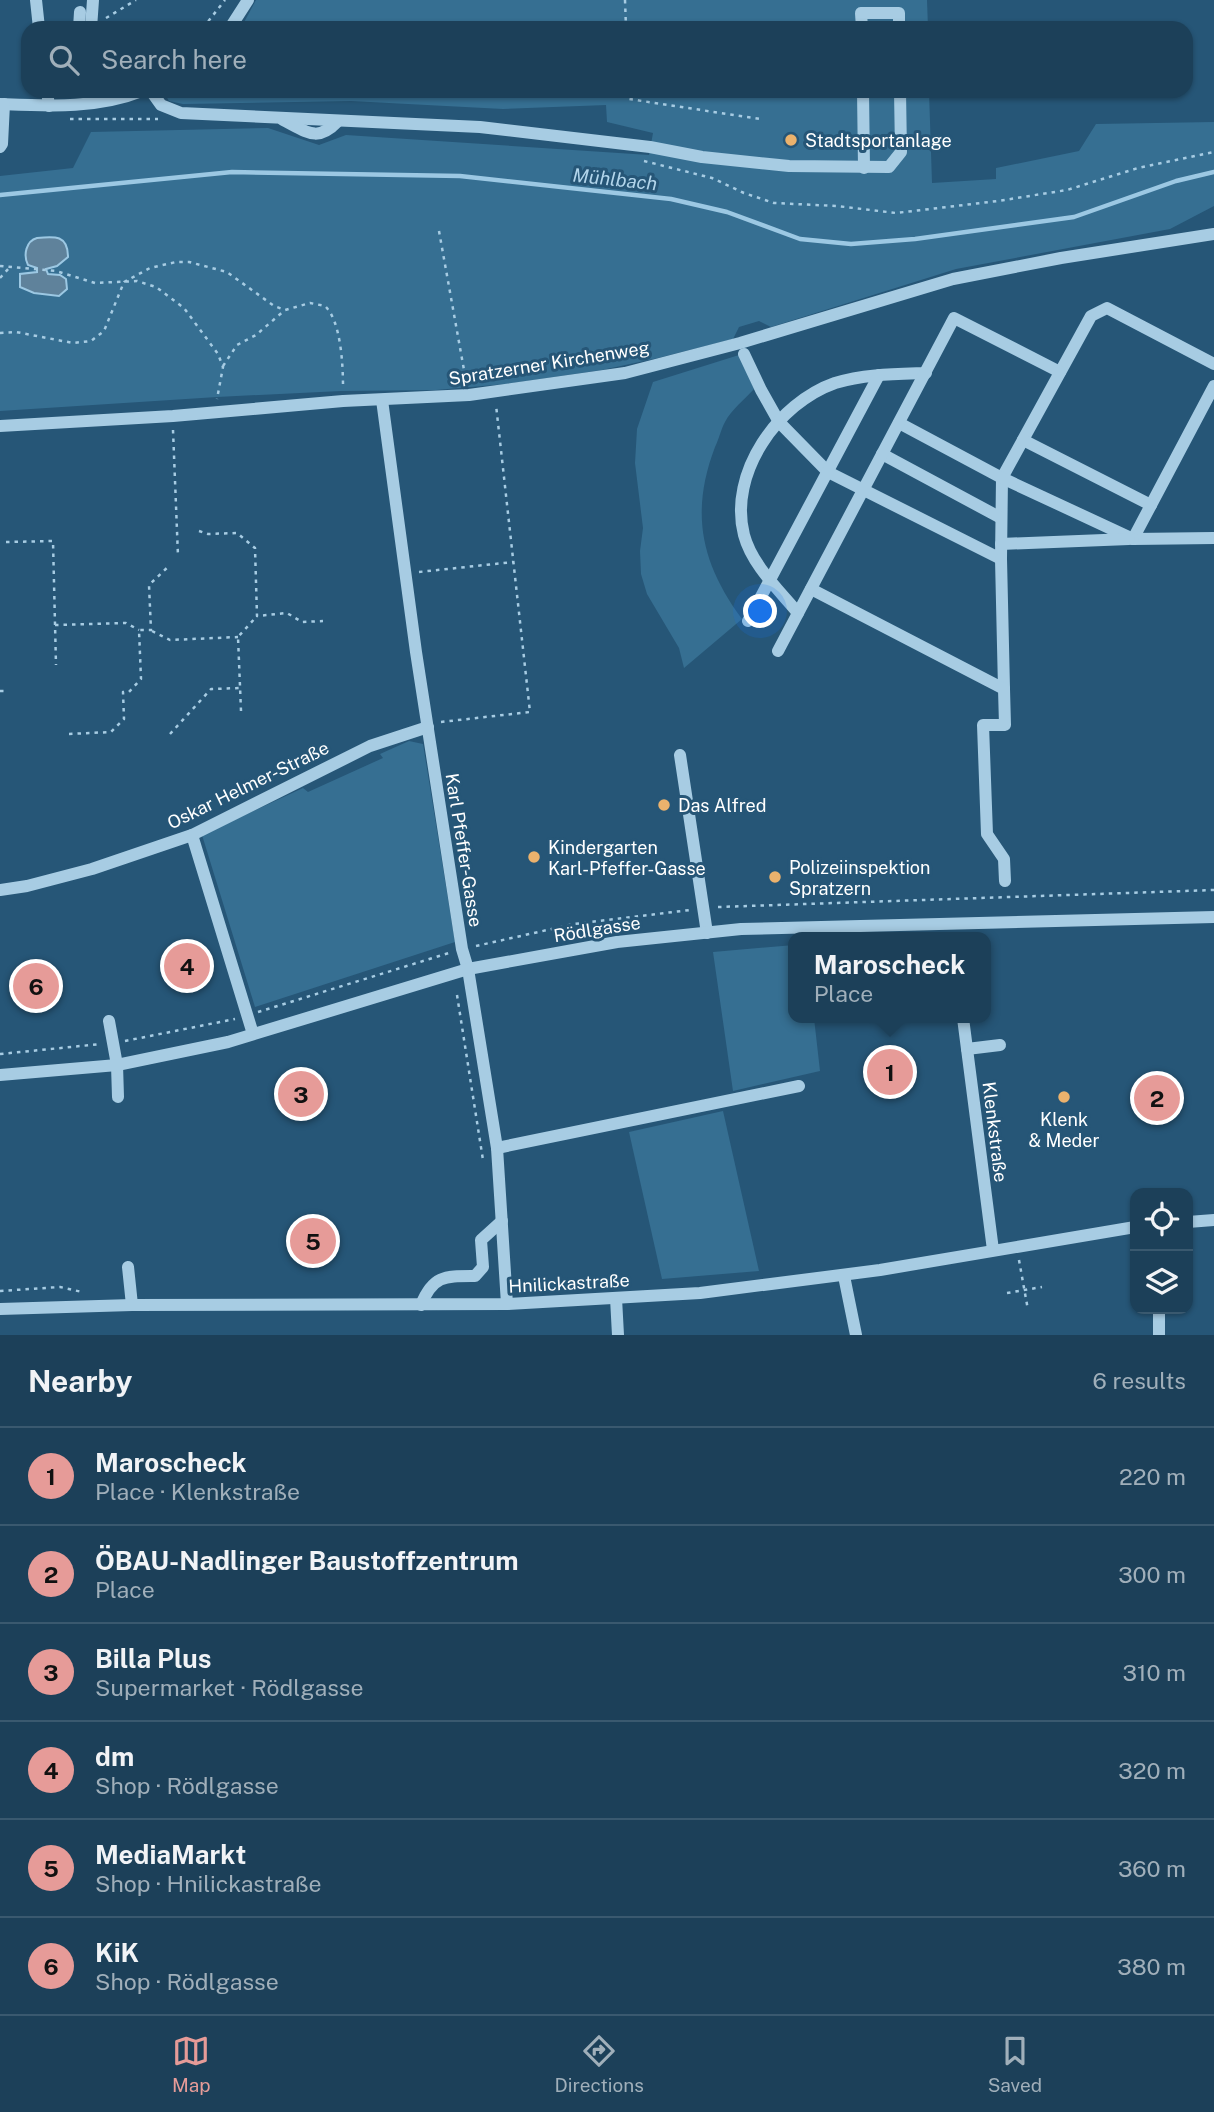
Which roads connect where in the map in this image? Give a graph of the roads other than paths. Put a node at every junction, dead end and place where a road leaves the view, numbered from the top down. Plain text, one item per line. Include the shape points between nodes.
1 (36, 0) edge
2 (93, 0) edge
3 (248, 0) edge
4 (80, 12) dead end
5 (39, 21) edge
6 (84, 21) edge
7 (88, 21) edge
8 (234, 21) edge
9 (862, 21) edge
10 (899, 21) edge
11 (48, 98) edge
12 (88, 98) edge
13 (156, 98) edge
14 (863, 98) edge
15 (900, 98) edge
16 (2, 104) edge
17 (49, 106) junction
18 (0, 147) edge
19 (864, 168) junction
20 (1214, 234) edge
21 (744, 354) dead end
22 (1214, 364) edge
23 (1060, 372) junction
24 (926, 373) junction
25 (879, 375) junction
26 (1214, 386) edge
27 (382, 400) junction
28 (779, 422) junction
29 (899, 423) junction
30 (0, 426) edge
31 (1023, 440) junction
32 (882, 454) junction
33 (828, 472) junction
34 (1002, 478) junction
35 (863, 491) junction
36 (1151, 505) junction
37 (1002, 518) junction
38 (1214, 538) edge
39 (1133, 539) junction
40 (1001, 544) junction
41 (1001, 559) junction
42 (771, 580) junction
43 (811, 589) junction
44 (798, 614) junction
45 (748, 621) dead end
46 (778, 651) dead end
47 (1004, 689) junction
48 (428, 727) junction
49 (680, 754) dead end
50 (192, 835) junction
51 (1005, 881) dead end
52 (0, 890) edge
53 (1214, 917) edge
54 (952, 931) edge
55 (707, 933) junction
56 (468, 969) junction
57 (109, 1021) dead end
58 (964, 1023) edge
59 (253, 1034) junction
60 (1000, 1045) dead end
61 (967, 1049) junction
62 (117, 1065) junction
63 (0, 1075) edge
64 (799, 1086) dead end
65 (118, 1097) dead end
66 (496, 1148) junction
67 (1214, 1220) edge
68 (502, 1221) junction
69 (1193, 1222) edge
70 (1130, 1228) edge
71 (993, 1250) junction
72 (128, 1267) dead end
73 (844, 1276) junction
74 (616, 1298) junction
75 (507, 1304) junction
76 (132, 1305) junction
77 (421, 1306) junction
78 (0, 1309) edge
79 (1158, 1314) edge
80 (618, 1335) edge
81 (856, 1335) edge
82 (1159, 1335) edge

1 - 5 street
2 - 7 street
3 - 8 street
4 - 6 street
9 - 10 street via 861,13 899,13
11 - 17 street
12 - 17 street
13 - 19 street via 181,113 480,127 702,157
14 - 19 street
15 - 19 street via 901,152 890,167
16 - 17 street
16 - 18 street
20 - 27 street, Spratzerner Kirchenweg via 953,279 625,373 469,395
21 - 28 street
22 - 23 street via 1107,308 1091,316
23 - 24 street via 954,318
23 - 31 street
24 - 25 street
24 - 29 street
25 - 28 street via 835,384
25 - 33 street
26 - 36 street
27 - 30 street, Spratzerner Kirchenweg
27 - 48 street, Karl Pfeffer-Gasse
28 - 33 street
28 - 42 street via 753,455 741,506 744,535 753,557
29 - 32 street
29 - 34 street
31 - 34 street
31 - 36 street
32 - 35 street
32 - 37 street
33 - 35 street
33 - 42 street
34 - 37 street
34 - 39 street
35 - 41 street
35 - 43 street
36 - 39 street
37 - 40 street
38 - 39 street
39 - 40 street
40 - 41 street
41 - 47 street
42 - 44 street
42 - 45 street
43 - 44 street
43 - 47 street
44 - 46 street
47 - 51 street via 1005,724 983,725 987,834 1004,859
48 - 50 street, Oskar Helmer-Straße via 370,746
48 - 56 street, Karl Pfeffer-Gasse
49 - 55 street
50 - 52 street, Oskar Helmer-Straße via 92,869
50 - 59 street
53 - 54 street, Rödlgasse
54 - 55 street, Rödlgasse via 741,929
55 - 56 street, Rödlgasse via 617,942
56 - 59 street, Rödlgasse
56 - 66 street, Karl Pfeffer-Gasse
57 - 62 street
58 - 61 street, Klenkstraße
59 - 62 street, Rödlgasse
60 - 61 street
61 - 71 street, Klenkstraße
62 - 63 street, Rödlgasse
62 - 65 street
64 - 66 street
66 - 68 street, Karl Pfeffer-Gasse
67 - 69 street
68 - 75 street, Karl Pfeffer-Gasse
68 - 77 street via 481,1240 483,1267 475,1276 446,1276 434,1283
70 - 71 street, Hnilickastraße
71 - 73 street, Hnilickastraße
72 - 76 street
73 - 74 street, Hnilickastraße
73 - 81 street
74 - 75 street, Hnilickastraße
74 - 80 street
75 - 77 street, Hnilickastraße
76 - 77 street, Hnilickastraße
76 - 78 street, Hnilickastraße
79 - 82 street

